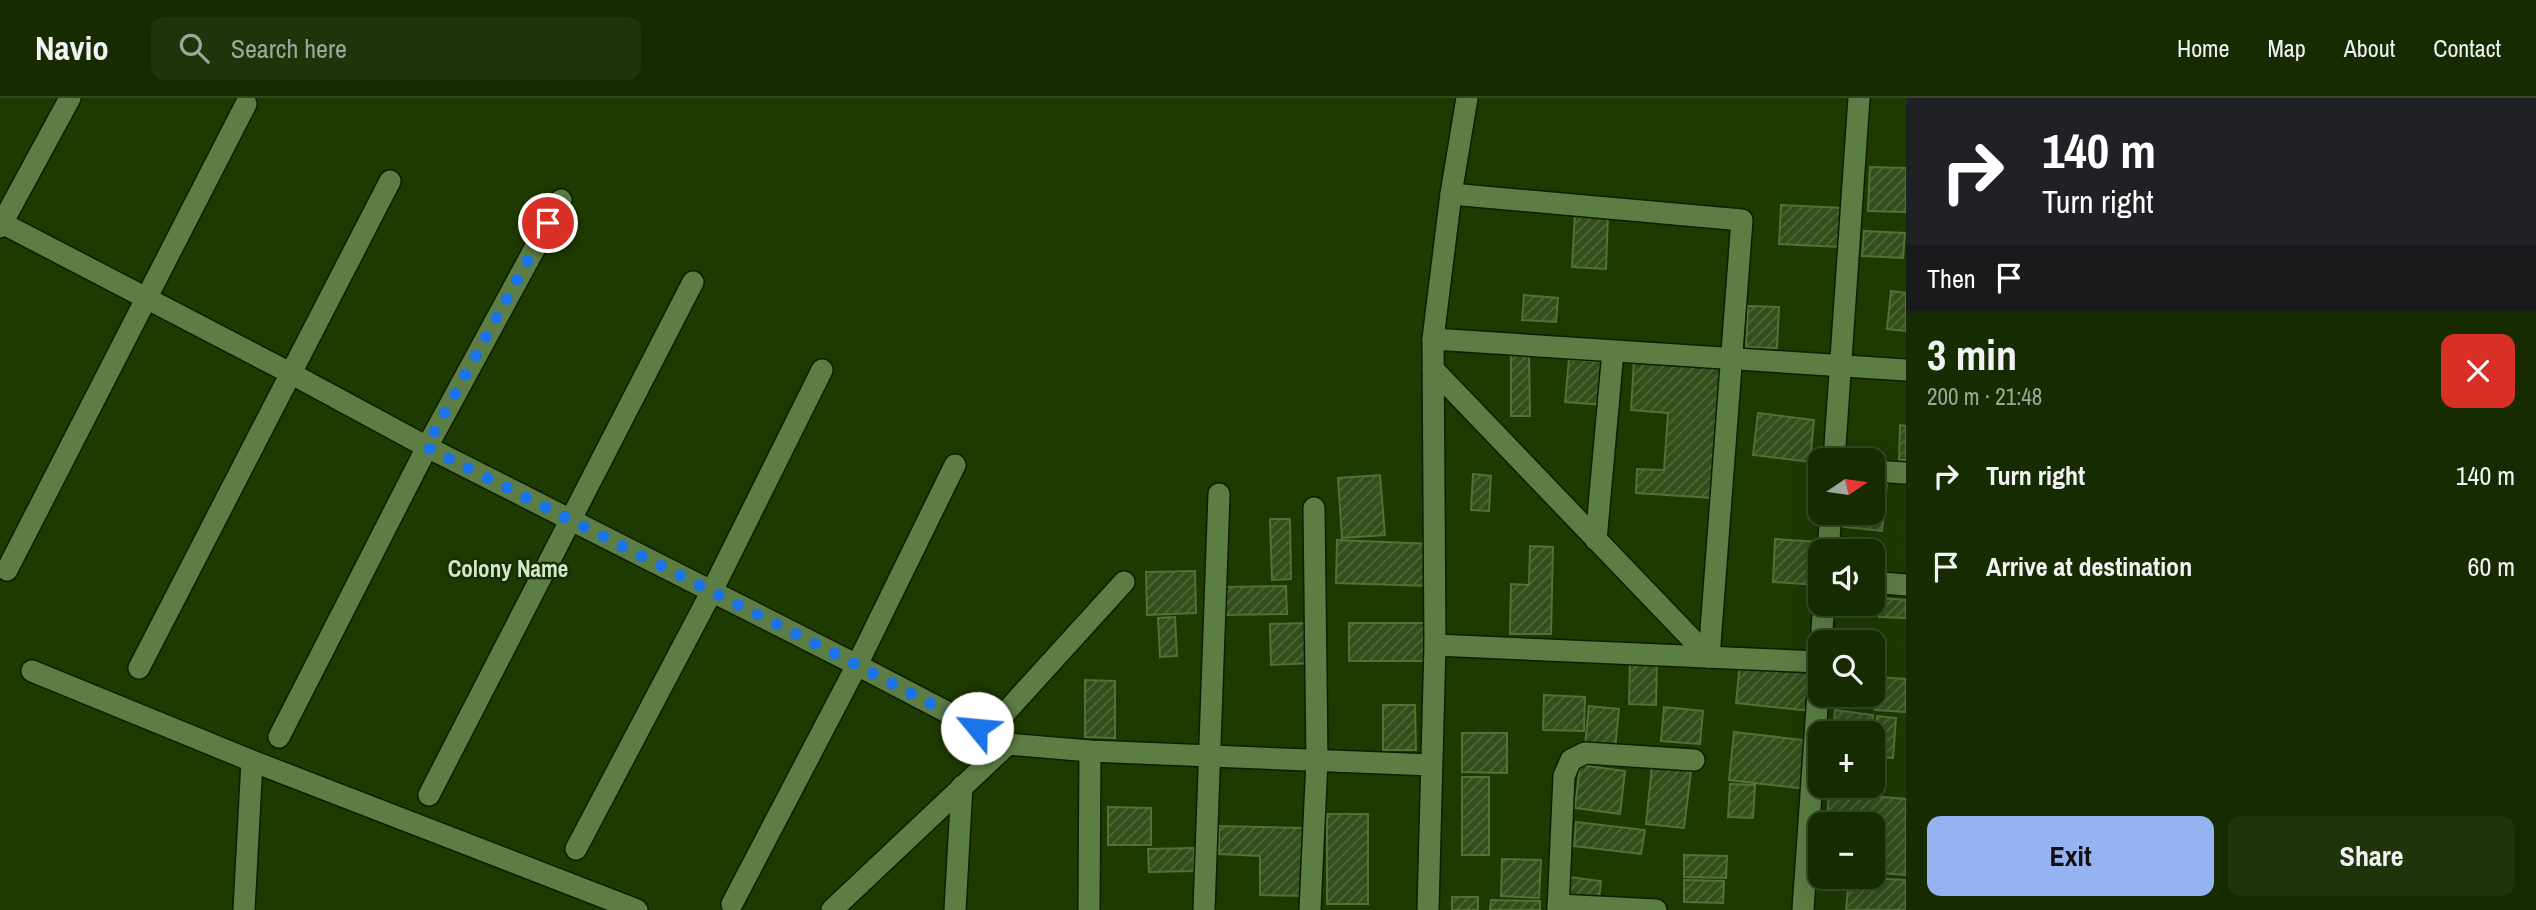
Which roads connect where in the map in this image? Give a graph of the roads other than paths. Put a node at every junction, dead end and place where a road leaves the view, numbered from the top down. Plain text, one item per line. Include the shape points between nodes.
1 (70, 98) edge
2 (1467, 98) edge
3 (1859, 98) edge
4 (246, 104) dead end
5 (390, 181) dead end
6 (1451, 194) junction
7 (561, 200) dead end
8 (1, 225) edge
9 (693, 282) dead end
10 (146, 299) junction
11 (1433, 339) junction
12 (1613, 351) junction
13 (1732, 358) junction
14 (1841, 365) junction
15 (1433, 369) junction
16 (822, 370) dead end
17 (1906, 370) edge
18 (292, 374) junction
19 (426, 447) junction
20 (1835, 448) edge
21 (955, 465) dead end
22 (1885, 472) edge
23 (1906, 473) edge
24 (1219, 494) dead end
25 (1314, 508) dead end
26 (571, 521) junction
27 (1596, 540) junction
28 (7, 570) dead end
29 (1124, 582) dead end
30 (1885, 583) edge
31 (1906, 585) edge
32 (712, 591) junction
33 (1435, 645) junction
34 (1709, 657) junction
35 (1808, 662) edge
36 (857, 665) junction
37 (139, 667) dead end
38 (32, 671) dead end
39 (1817, 707) edge
40 (279, 737) dead end
41 (1001, 740) junction
42 (1090, 751) junction
43 (1209, 755) junction
44 (1317, 760) junction
45 (1694, 760) dead end
46 (252, 761) junction
47 (1432, 765) junction
48 (962, 786) junction
49 (429, 795) dead end
50 (576, 849) dead end
51 (732, 904) dead end
52 (1558, 907) edge
53 (244, 910) edge
54 (637, 910) edge
55 (832, 910) edge
56 (956, 910) edge
57 (1089, 910) edge
58 (1205, 910) edge
59 (1310, 910) edge
60 (1428, 910) edge
61 (1656, 910) edge
62 (1803, 910) edge

1 - 8 street
2 - 6 street
3 - 14 street
4 - 10 street
5 - 18 street
6 - 11 street
6 - 13 street via 1742,220
7 - 19 street
8 - 10 street
9 - 26 street
10 - 18 street
10 - 28 street
11 - 12 street
11 - 15 street
12 - 13 street
12 - 27 street
13 - 14 street
13 - 34 street
14 - 17 street
14 - 20 street
15 - 27 street
15 - 33 street
16 - 32 street
18 - 19 street
18 - 37 street
19 - 26 street
19 - 40 street
21 - 36 street
22 - 23 street
24 - 43 street
25 - 44 street
26 - 32 street
26 - 49 street
27 - 34 street
29 - 41 street via 1005,713
30 - 31 street
32 - 36 street
32 - 50 street
33 - 34 street
33 - 47 street
34 - 35 street
36 - 41 street
36 - 51 street
38 - 46 street
39 - 62 street
41 - 42 street
41 - 48 street
42 - 43 street
42 - 57 street
43 - 44 street
43 - 58 street
44 - 47 street
44 - 59 street
45 - 52 street via 1585,753 1571,760 1564,776
46 - 53 street
46 - 54 street
47 - 60 street
48 - 55 street
48 - 56 street
52 - 61 street

